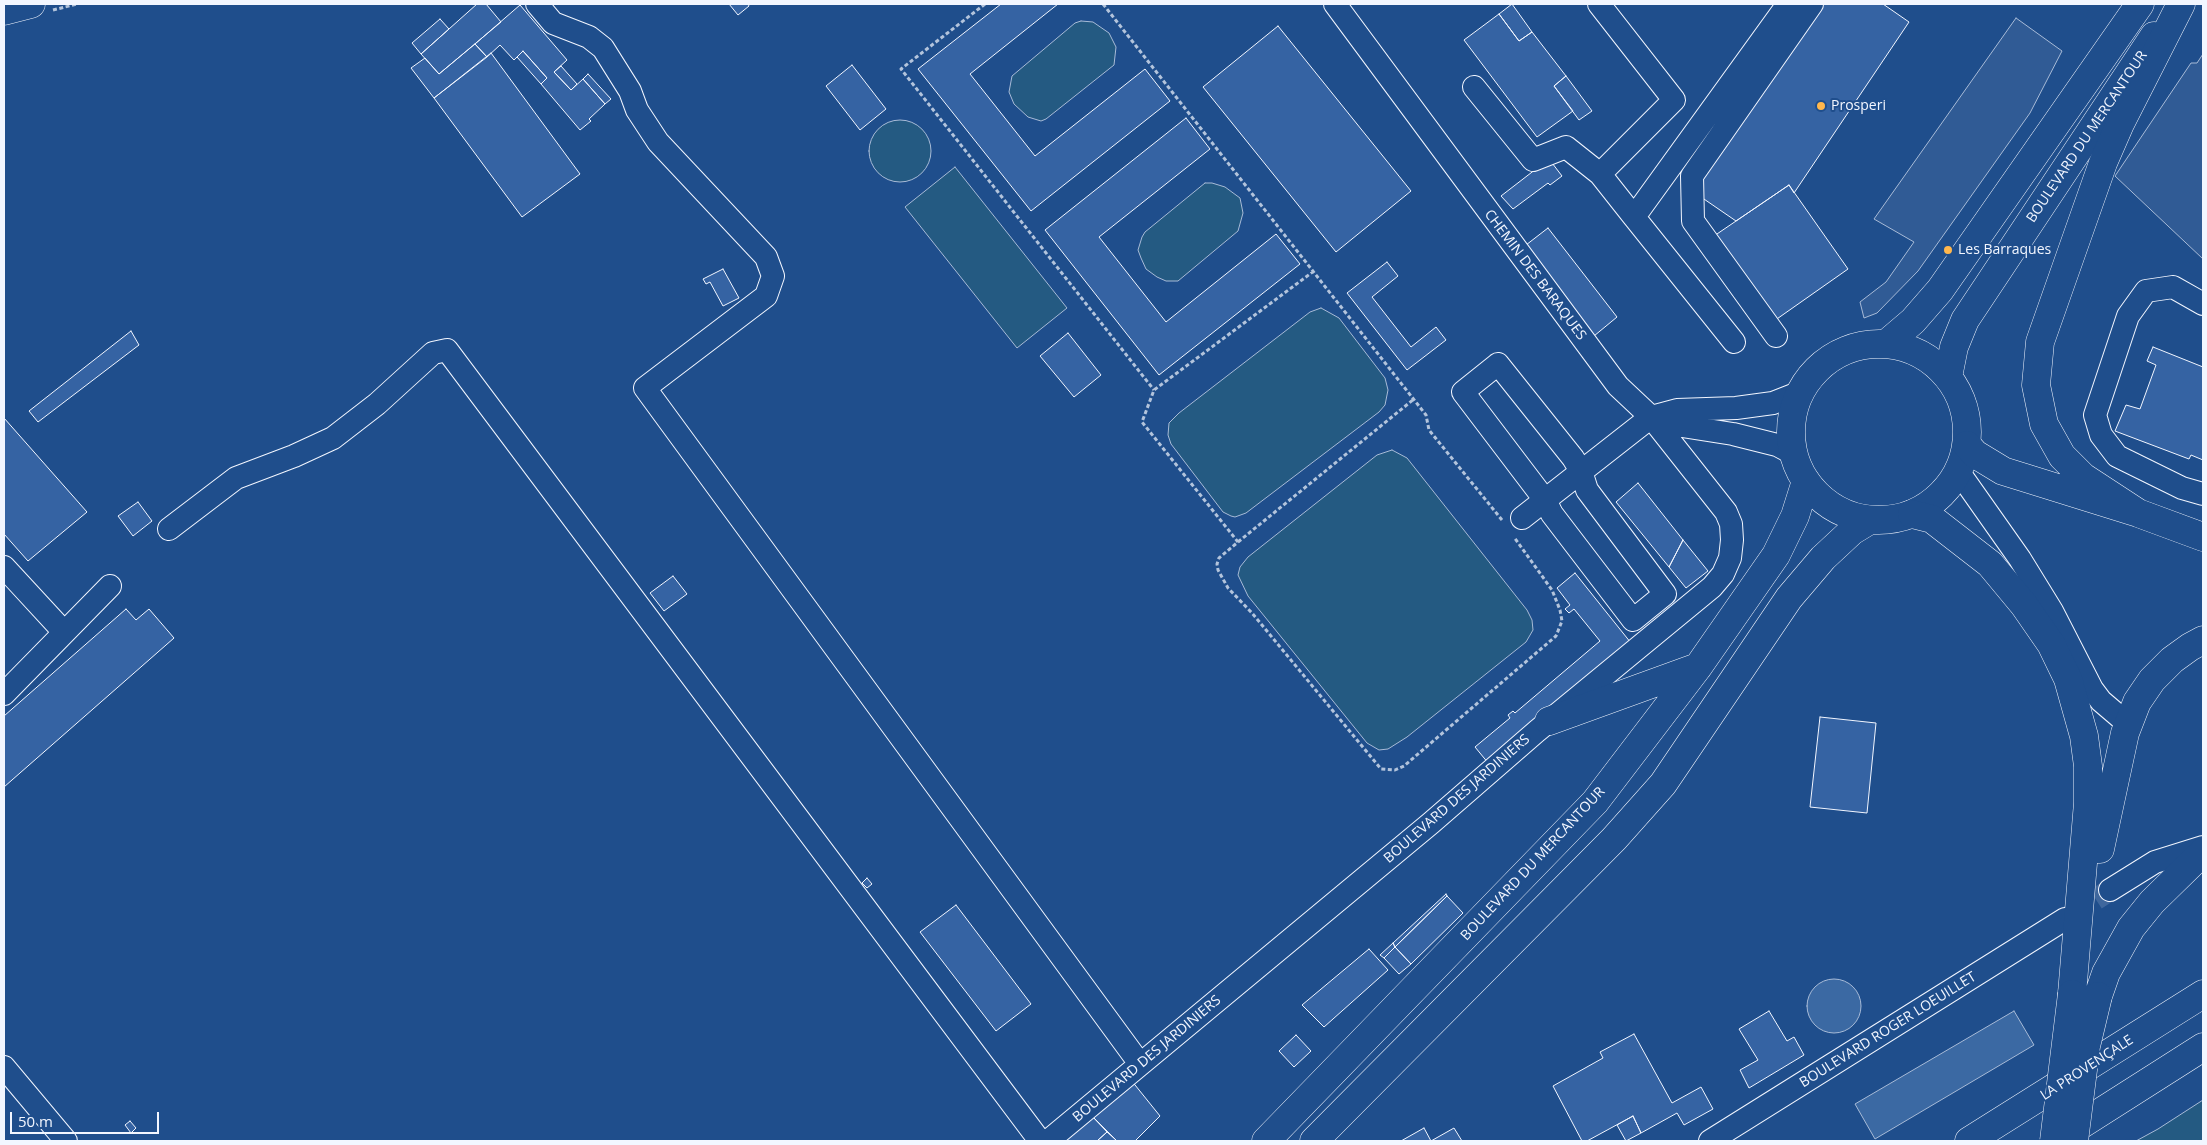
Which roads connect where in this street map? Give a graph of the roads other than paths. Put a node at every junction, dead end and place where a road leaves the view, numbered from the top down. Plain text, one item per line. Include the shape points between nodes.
1 (31, 4) edge
2 (537, 4) edge
3 (1334, 4) edge
4 (1599, 4) edge
5 (1788, 4) edge
6 (1812, 4) edge
7 (2140, 4) edge
8 (2176, 4) edge
9 (2181, 4) edge
10 (4, 10) edge
11 (1474, 87) dead end
12 (1600, 174) junction
13 (1634, 217) junction
14 (2203, 304) edge
15 (1776, 336) dead end
16 (1734, 342) dead end
17 (1886, 344) junction
18 (1948, 377) junction
19 (1800, 392) junction
20 (1651, 417) junction
21 (1967, 445) junction
22 (1794, 454) junction
23 (1581, 471) junction
24 (1958, 472) junction
25 (1806, 481) junction
26 (2203, 494) edge
27 (1545, 500) junction
28 (2138, 513) junction
29 (1912, 514) junction
30 (1870, 520) junction
31 (1512, 525) road end
32 (169, 529) dead end
33 (2203, 537) edge
34 (4, 567) edge
35 (110, 586) dead end
36 (64, 632) junction
37 (2203, 640) edge
38 (1698, 667) junction
39 (4, 694) edge
40 (1549, 721) junction
41 (2128, 724) junction
42 (2203, 847) edge
43 (2203, 852) edge
44 (2110, 890) tunnel mouth
45 (2065, 918) tunnel mouth
46 (2072, 994) junction
47 (2203, 994) edge
48 (2203, 1047) edge
49 (1140, 1064) junction
50 (4, 1067) edge
51 (66, 1141) edge
52 (1040, 1141) edge
53 (1048, 1141) edge
54 (1266, 1141) edge
55 (1314, 1141) edge
56 (1710, 1141) edge
57 (1969, 1141) edge
58 (2054, 1141) edge
59 (2074, 1141) edge

1 - 10 main road
2 - 49 street via 554,23 589,36 603,48 658,142 766,257 774,276 766,296 646,388
3 - 20 street, CHEMIN DES BARAQUES via 1618,386
4 - 12 street via 1674,100
5 - 13 street
6 - 15 street via 1692,176 1693,221
7 - 17 main road via 1940,290 1913,321
8 - 18 main road, BOULEVARD DU MERCANTOUR via 1965,320 1954,347
9 - 28 main road via 2103,163 2040,342 2036,385 2044,424 2062,456 2083,477
11 - 12 street via 1533,160 1566,147
12 - 13 street
13 - 16 street
14 - 26 street via 2173,287 2146,291 2128,316 2095,415 2101,435 2117,456 2182,488
17 - 18 main road via 1909,349 1931,360
17 - 19 main road via 1869,344 1836,355 1810,377
18 - 21 main road via 1960,398 1967,421
19 - 20 street via 1773,403 1677,410
19 - 22 main road via 1792,426
20 - 22 street via 1777,445
20 - 23 street
20 - 40 street, BOULEVARD DES JARDINIERS via 1726,512 1731,524 1730,558 1712,587
21 - 24 main road
21 - 28 main road via 1975,454 2003,471
22 - 25 main road
23 - 27 street
23 - 27 street via 1498,364 1470,386 1463,392
23 - 27 street via 1588,490 1665,594 1633,620 1552,514
24 - 29 main road via 1947,489 1931,504
24 - 41 street via 2020,559 2052,611 2092,689
25 - 30 main road via 1838,509
25 - 38 main road, BOULEVARD DU MERCANTOUR via 1793,523 1776,555
27 - 31 street
28 - 33 main road
29 - 30 main road
29 - 46 main road via 1932,519 1990,564 2051,644 2068,679 2084,736 2088,784
30 - 55 main road via 1852,531 1789,598 1663,784 1614,839
32 - 52 street via 236,478 333,438 377,404 433,353 448,350
34 - 36 street
35 - 36 street
36 - 39 street
37 - 41 main road via 2172,660 2152,680 2137,702
38 - 40 main road
38 - 54 main road, BOULEVARD DU MERCANTOUR via 1595,802
40 - 49 street, BOULEVARD DES JARDINIERS
41 - 46 main road via 2109,800
42 - 44 street via 2155,862
43 - 59 main road, bridge via 2152,902 2131,928 2106,973 2086,1046
45 - 56 street, BOULEVARD ROGER LOEUILLET
46 - 58 main road, bridge
47 - 57 main road, LA PROVENÇALE
48 - 58 main road
49 - 53 street, BOULEVARD DES JARDINIERS
50 - 51 street

